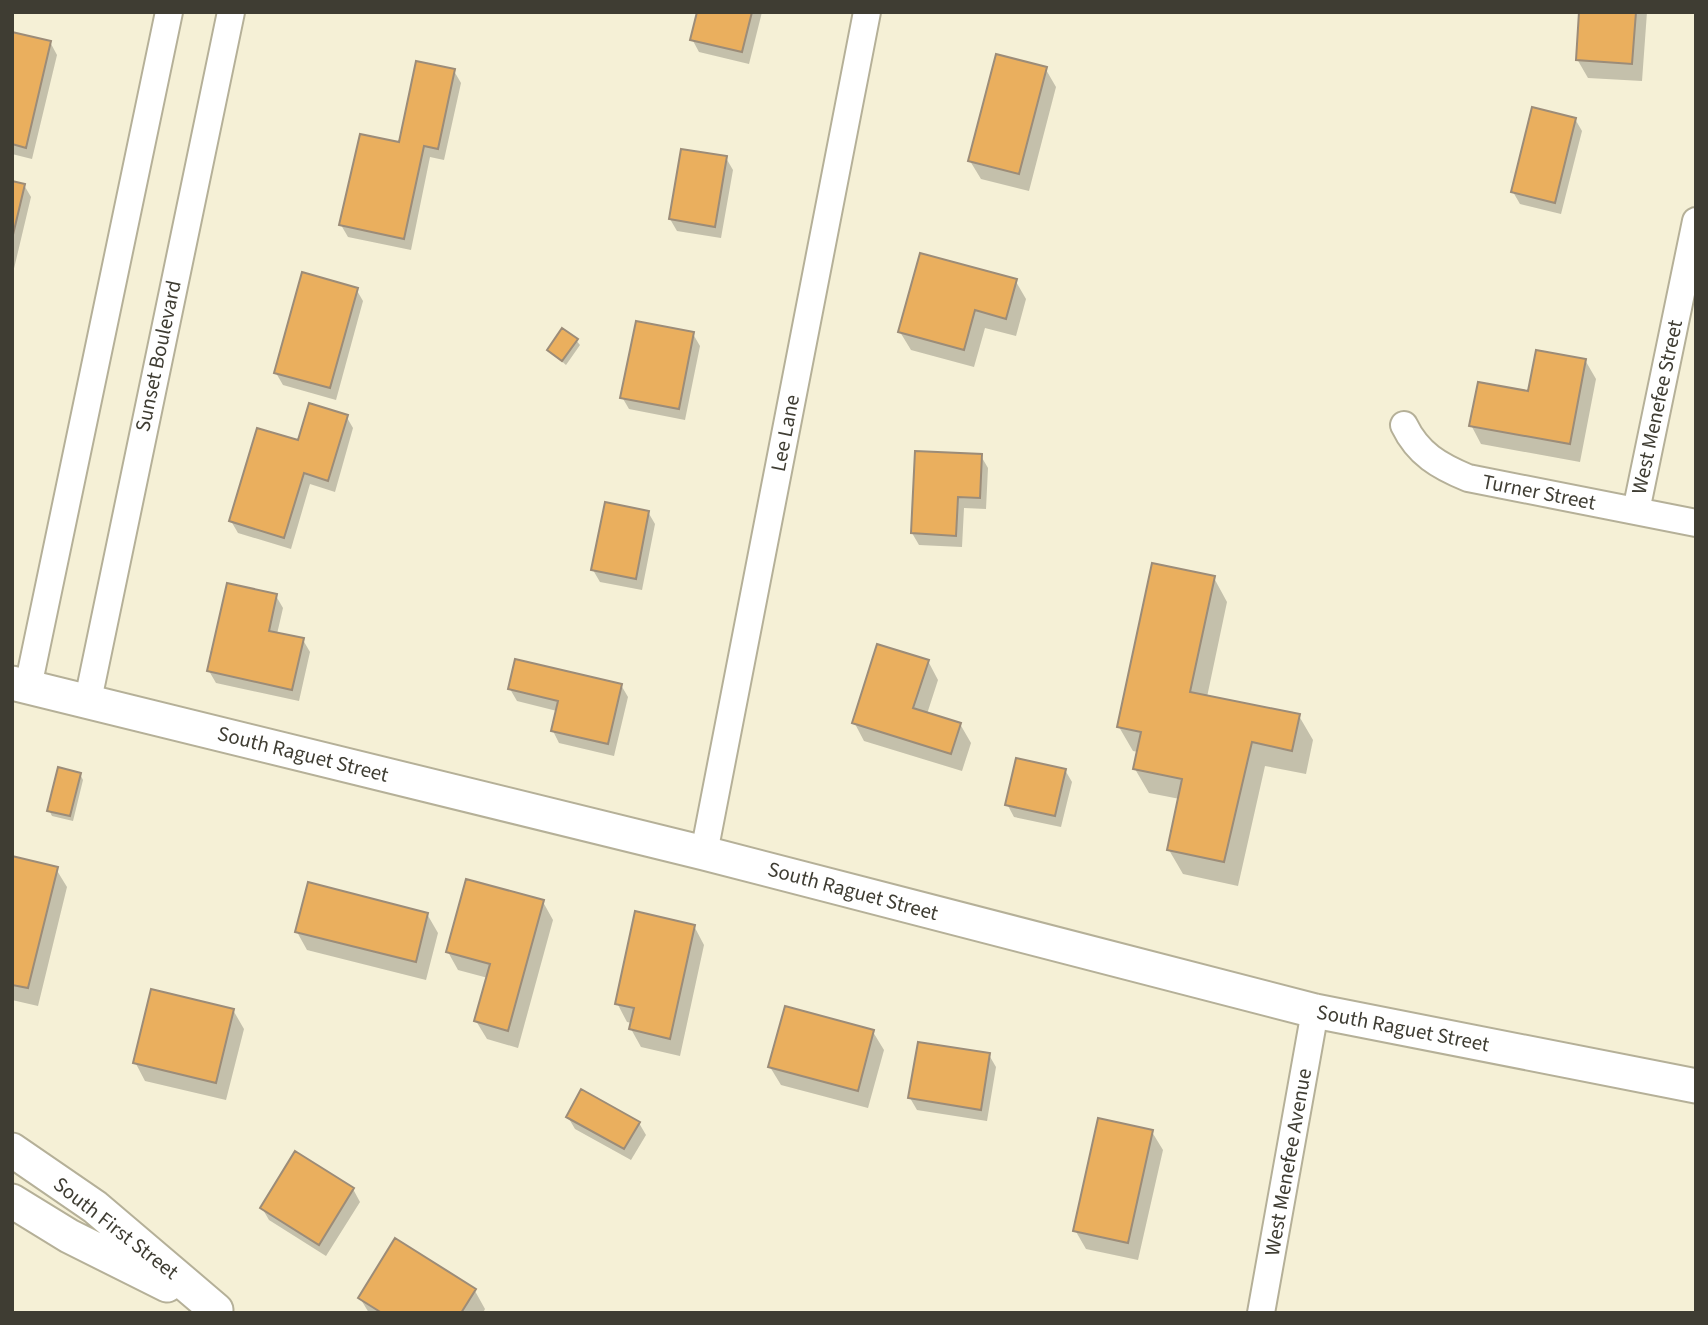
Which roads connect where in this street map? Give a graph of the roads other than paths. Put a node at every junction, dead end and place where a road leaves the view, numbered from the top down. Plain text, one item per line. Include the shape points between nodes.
1 (169, 12) edge
2 (231, 12) edge
3 (867, 12) edge
4 (1696, 221) edge
5 (1404, 425) dead end
6 (1636, 511) junction
7 (1696, 523) edge
8 (20, 685) edge
9 (88, 700) junction
10 (704, 853) junction
11 (1315, 1011) junction
12 (1696, 1086) edge
13 (12, 1150) edge
14 (12, 1201) edge
15 (219, 1311) edge
16 (1261, 1313) edge

1 - 8 street
2 - 9 street, Sunset Boulevard
3 - 10 street, Lee Lane
4 - 6 street, West Menefee Street
5 - 6 street, Turner Street via 1412,441 1436,465 1468,478
6 - 7 street, Turner Street
8 - 9 street, South Raguet Street
9 - 10 street, South Raguet Street
10 - 11 street, South Raguet Street
11 - 12 street, South Raguet Street
11 - 16 street, West Menefee Avenue
13 - 15 street, South First Street via 95,1207
14 - 15 street, South First Street via 69,1236

